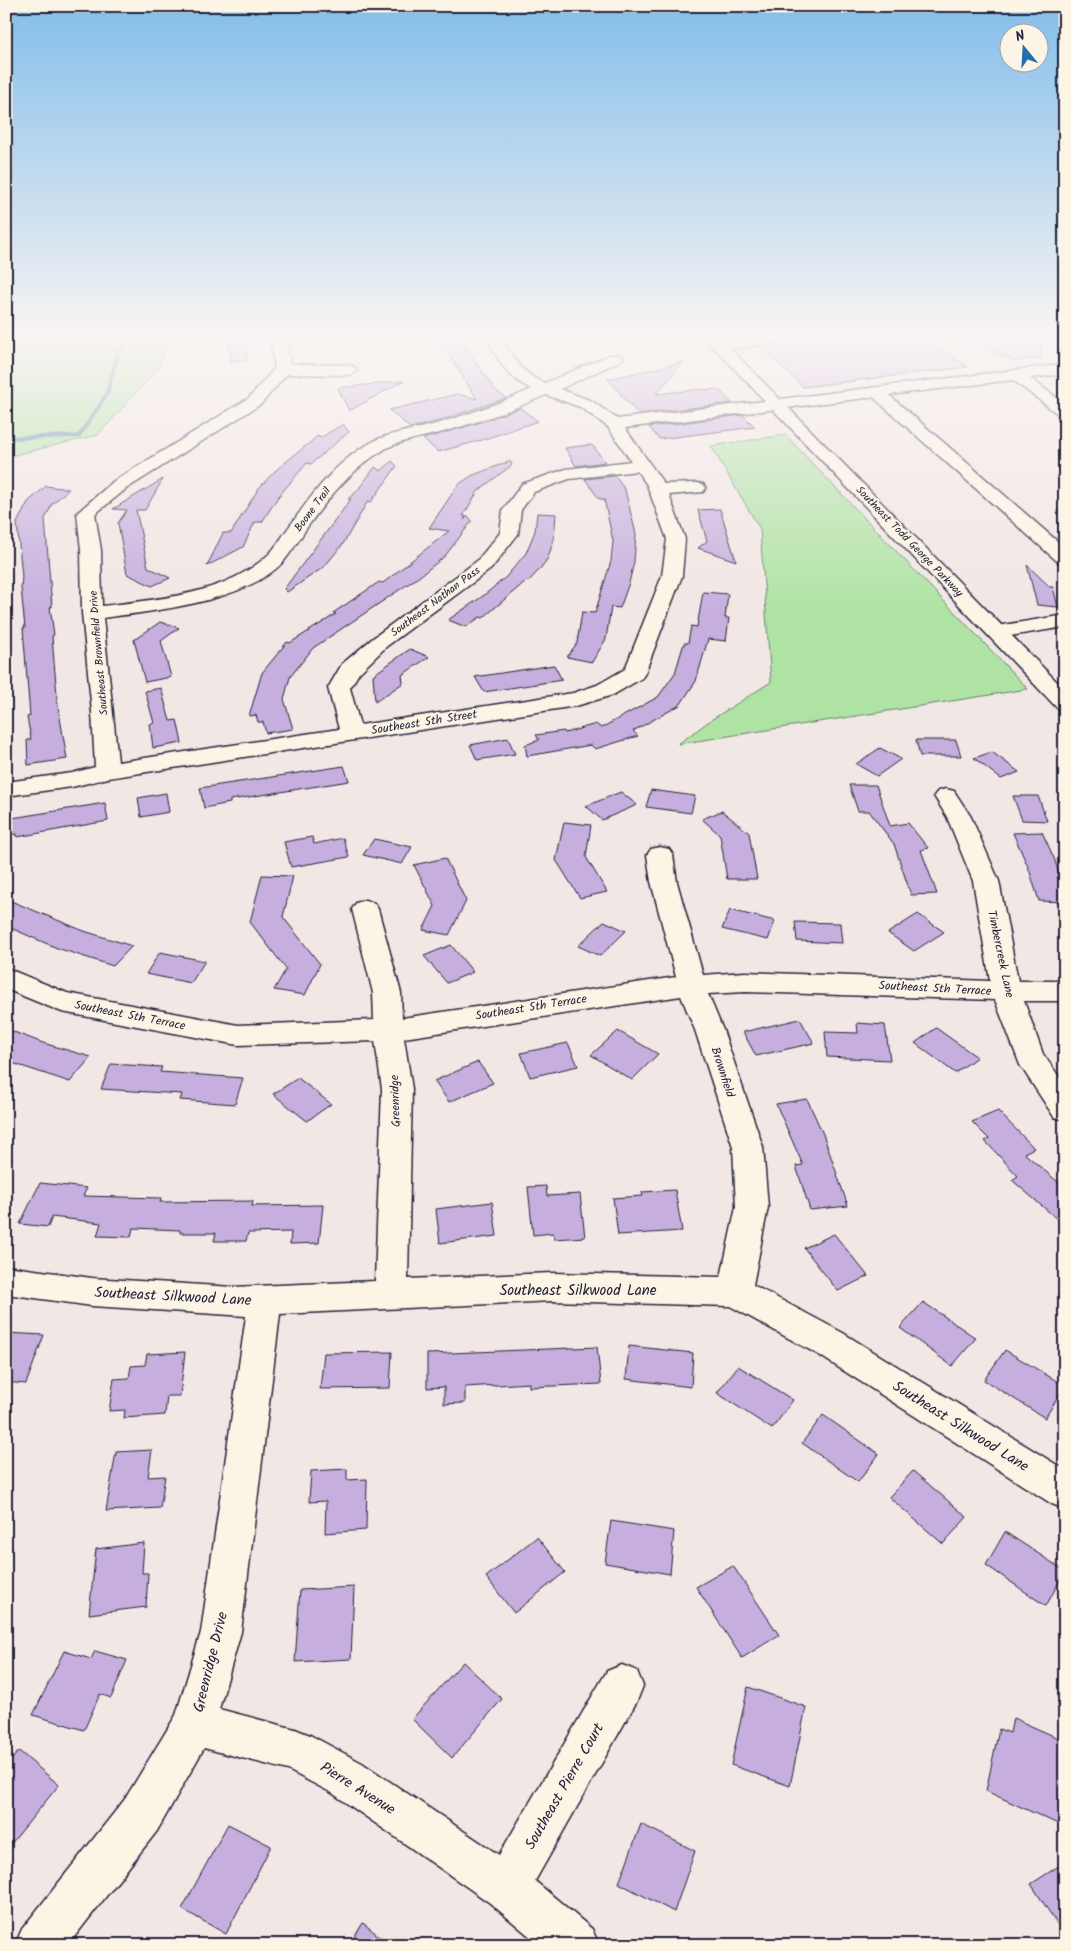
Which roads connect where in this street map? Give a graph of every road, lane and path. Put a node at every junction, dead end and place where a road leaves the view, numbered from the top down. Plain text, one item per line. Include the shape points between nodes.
1 (210, 429) edge
2 (433, 429) edge
3 (617, 429) edge
4 (806, 429) edge
5 (918, 429) edge
6 (641, 465) junction
7 (697, 488) dead end
8 (658, 490) junction
9 (1065, 558) edge
10 (92, 613) junction
11 (1065, 621) edge
12 (997, 632) junction
13 (1065, 703) edge
14 (351, 733) junction
15 (107, 771) junction
16 (6, 789) edge
17 (946, 796) dead end
18 (660, 855) dead end
19 (365, 910) dead end
20 (6, 978) edge
21 (691, 986) junction
22 (1006, 991) junction
23 (1065, 991) edge
24 (388, 1030) junction
25 (1065, 1109) edge
26 (6, 1280) edge
27 (734, 1292) junction
28 (391, 1296) junction
29 (265, 1301) junction
30 (1065, 1491) edge
31 (622, 1686) dead end
32 (194, 1724) junction
33 (506, 1887) junction
34 (38, 1945) edge
35 (576, 1945) edge

1 - 10 street, Southeast Brownfield Drive via 120,485 86,513 91,550
2 - 10 street, Boone Trail via 380,444 344,470 277,557 256,574 220,590 164,604
3 - 6 street, Southeast 5th Street
4 - 12 street, Southeast Todd George Parkway
5 - 9 street
6 - 8 street, Southeast 5th Street
6 - 14 street, Southeast Nathan Pass via 566,474 528,488 512,510 509,534 484,565 380,642 350,670 339,688
7 - 8 street
8 - 14 street, Southeast 5th Street via 676,539 672,576 634,673 605,690 576,699
10 - 15 street, Southeast Brownfield Drive
11 - 12 street
12 - 13 street, Southeast Todd George Parkway
14 - 15 street, Southeast 5th Street
15 - 16 street, Southeast 5th Street via 72,780
17 - 22 street, Timbercreek Lane via 959,817 986,881
18 - 21 street, Brownfield
19 - 24 street, Greenridge via 387,993
20 - 24 street, Southeast 5th Terrace via 62,1002 238,1035
21 - 22 street, Southeast 5th Terrace via 745,982
21 - 24 street, Southeast 5th Terrace via 587,998
21 - 27 street, Brownfield via 748,1147 752,1207
22 - 23 street, Southeast 5th Terrace
22 - 25 street, Timbercreek Lane via 1030,1057
24 - 28 street, Greenridge via 397,1089
26 - 29 street, Southeast Silkwood Lane via 92,1292 233,1302
27 - 28 street, Southeast Silkwood Lane via 552,1287
27 - 30 street, Southeast Silkwood Lane via 832,1344
28 - 29 street, Southeast Silkwood Lane
29 - 32 street, Greenridge Drive via 221,1632
31 - 33 street, Southeast Pierre Court
32 - 33 street, Pierre Avenue via 295,1750 347,1778
32 - 34 street, Greenridge Drive via 141,1815
33 - 35 street, Pierre Avenue

